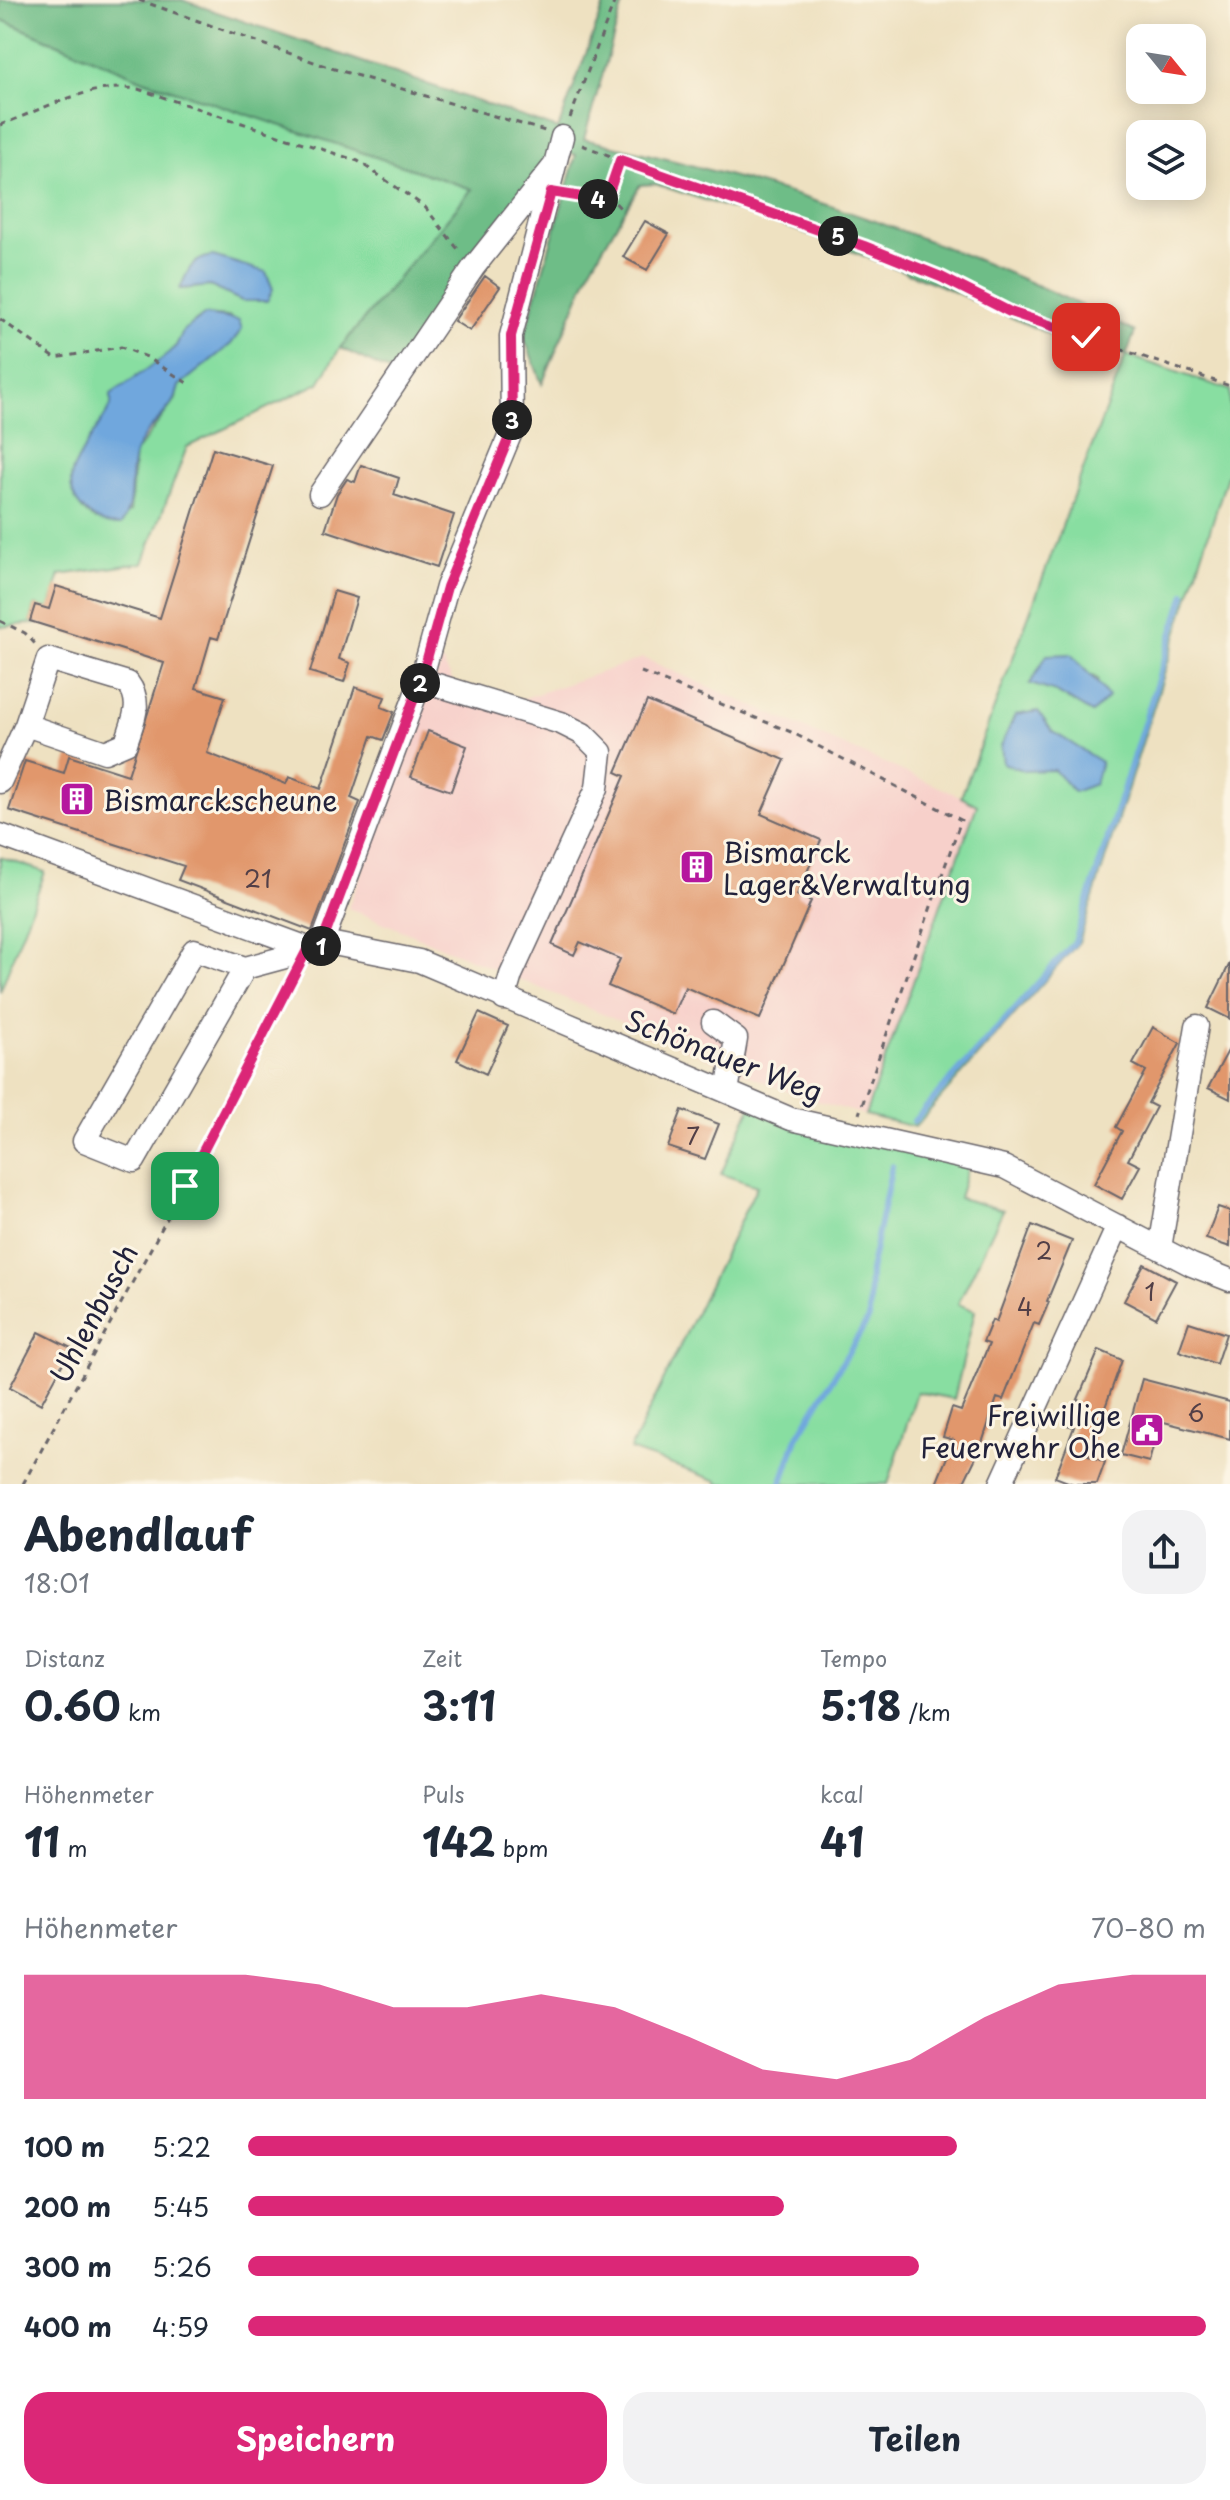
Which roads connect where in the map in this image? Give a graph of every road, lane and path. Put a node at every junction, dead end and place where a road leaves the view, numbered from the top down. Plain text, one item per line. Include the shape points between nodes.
1 (139, 0) edge
2 (615, 0) edge
3 (0, 125) edge
4 (562, 137) junction
5 (620, 160) junction
6 (557, 161) junction
7 (551, 192) junction
8 (608, 195) junction
9 (623, 211) dead end
10 (473, 268) junction
11 (0, 319) edge
12 (187, 383) dead end
13 (1230, 386) edge
14 (320, 494) dead end
15 (0, 621) edge
16 (48, 659) junction
17 (641, 672) dead end
18 (421, 680) junction
19 (26, 725) junction
20 (1, 776) edge
21 (0, 835) edge
22 (200, 911) junction
23 (315, 947) junction
24 (194, 950) junction
25 (245, 968) junction
26 (504, 999) junction
27 (713, 1022) dead end
28 (1197, 1026) dead end
29 (727, 1091) junction
30 (852, 1132) junction
31 (1118, 1226) junction
32 (1160, 1248) junction
33 (1230, 1280) edge
34 (23, 1484) edge
35 (1001, 1484) edge

1 - 4 path via 331,68
2 - 4 path
3 - 10 path via 91,91 138,89 358,161 425,207
4 - 5 path
4 - 6 street
5 - 8 path
5 - 13 path via 864,246 1010,312
6 - 7 street
6 - 10 street
7 - 8 path via 600,200
7 - 18 street via 511,336 512,430 447,587
8 - 9 path
10 - 14 street
11 - 12 path via 55,358 121,347
15 - 16 path via 25,633
16 - 19 street
16 - 19 street via 128,683 138,706 126,743 105,752
17 - 30 path via 791,732 961,820
18 - 23 street
18 - 26 street via 561,723 583,734 601,752 597,788
19 - 20 street
21 - 22 street
22 - 23 street
22 - 24 street
23 - 25 street
23 - 26 street, Schönauer Weg via 334,944 419,961
23 - 34 path, Uhlenbusch
24 - 25 street
24 - 25 street via 84,1141 134,1161
26 - 29 street, Schönauer Weg
27 - 29 street via 736,1039
28 - 32 street
29 - 30 street, Schönauer Weg via 791,1119
30 - 31 street, Schönauer Weg via 1004,1167
31 - 32 street, Schönauer Weg
31 - 35 street
32 - 33 street, Schönauer Weg

